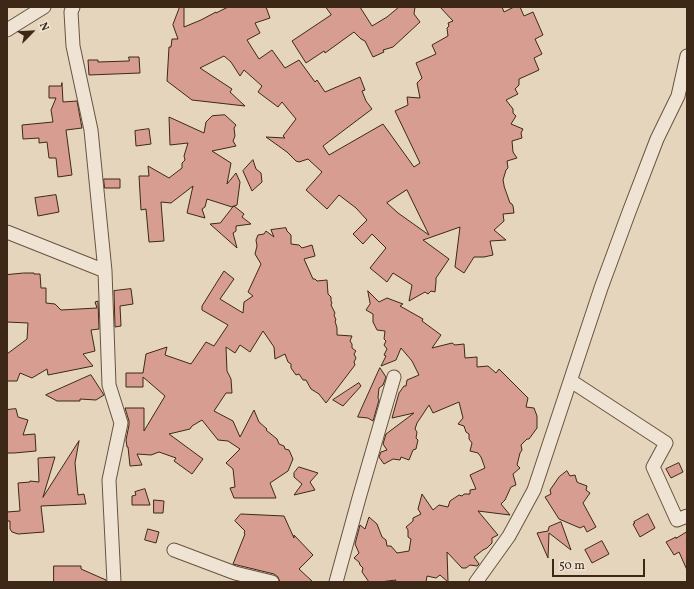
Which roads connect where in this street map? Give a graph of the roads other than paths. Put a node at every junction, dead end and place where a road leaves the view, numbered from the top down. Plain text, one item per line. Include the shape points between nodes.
1 (44, 7) edge
2 (73, 7) edge
3 (7, 30) edge
4 (687, 56) edge
5 (7, 232) edge
6 (105, 271) junction
7 (394, 377) dead end
8 (571, 381) junction
9 (687, 516) edge
10 (174, 550) dead end
11 (249, 579) edge
12 (114, 582) edge
13 (272, 582) edge
14 (336, 582) edge
15 (476, 582) edge

1 - 3 street
2 - 6 street via 73,46 91,130
4 - 8 street via 678,96 656,139 601,288
5 - 6 street
6 - 12 street via 109,385 121,423 109,480
7 - 14 street
8 - 9 street via 666,443 653,467 676,520
8 - 15 street via 534,490 509,536
10 - 11 street
11 - 13 street

